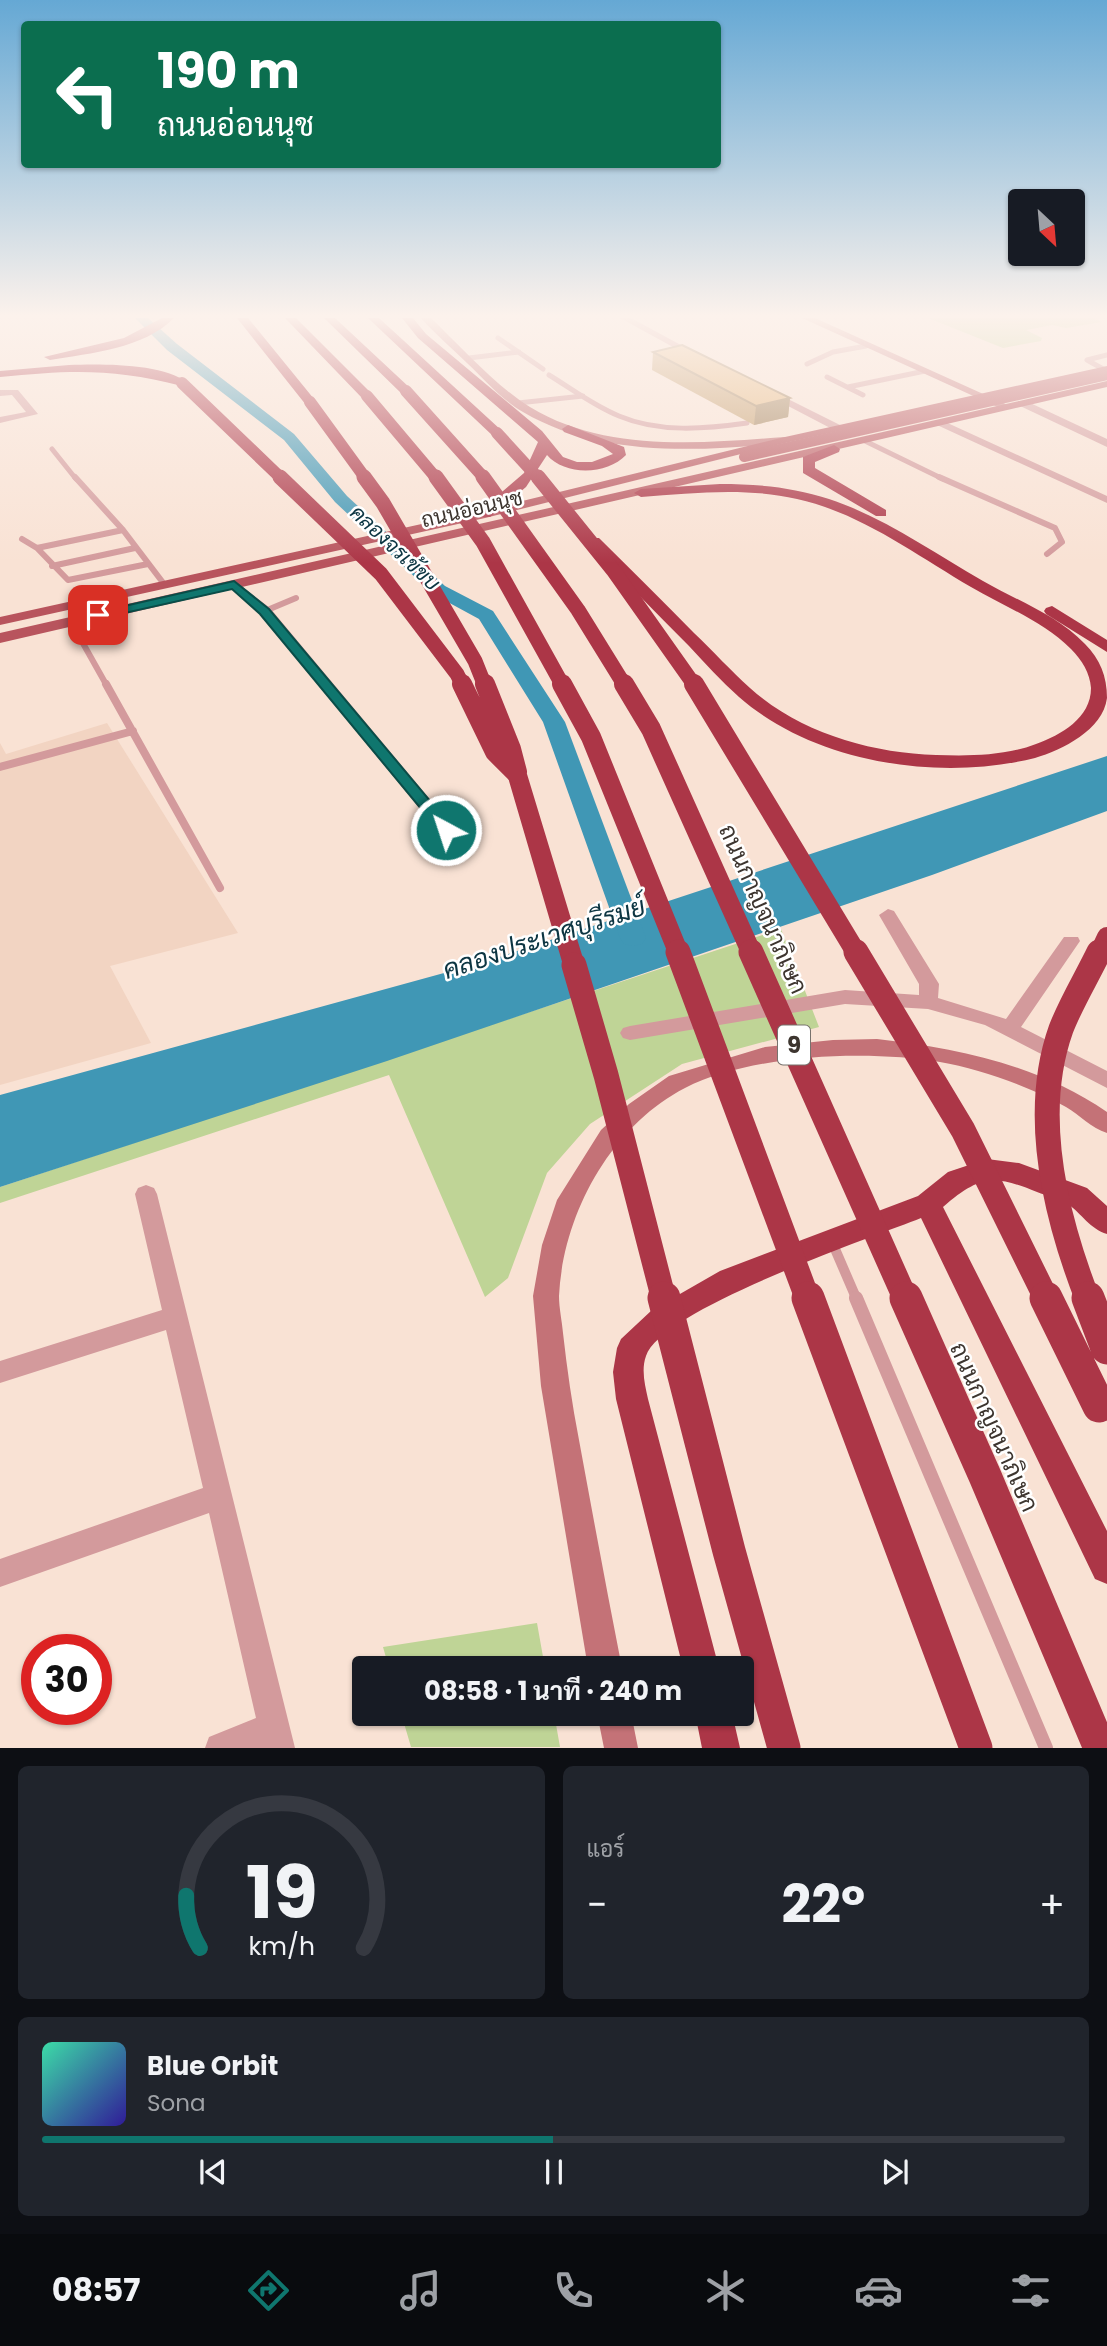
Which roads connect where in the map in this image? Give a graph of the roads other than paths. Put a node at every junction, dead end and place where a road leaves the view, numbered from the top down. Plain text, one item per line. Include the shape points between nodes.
1 (21, 400) edge
2 (199, 400) edge
3 (309, 400) edge
4 (370, 400) edge
5 (414, 400) edge
6 (462, 400) edge
7 (495, 400) edge
8 (514, 400) edge
9 (550, 400) edge
10 (590, 400) edge
11 (783, 400) edge
12 (968, 400) edge
13 (986, 400) edge
14 (990, 400) edge
15 (1014, 400) edge
16 (1038, 400) edge
17 (518, 403) junction
18 (1022, 403) junction
19 (943, 406) junction
20 (1006, 407) junction
21 (964, 417) junction
22 (0, 420) edge
23 (1052, 420) junction
24 (747, 423) edge
25 (941, 423) junction
26 (568, 429) junction
27 (840, 429) junction
28 (785, 440) junction
29 (544, 442) junction
30 (865, 442) junction
31 (1107, 443) edge
32 (52, 449) dead end
33 (834, 449) junction
34 (622, 485) junction
35 (641, 493) junction
36 (565, 495) junction
37 (1107, 500) edge
38 (485, 514) junction
39 (581, 515) junction
40 (122, 530) junction
41 (22, 539) dead end
42 (37, 548) junction
43 (135, 548) junction
44 (1047, 554) dead end
45 (148, 564) junction
46 (52, 566) junction
47 (164, 584) junction
48 (234, 584) junction
49 (296, 598) dead end
50 (0, 610) edge
51 (41, 611) junction
52 (265, 611) junction
53 (0, 621) edge
54 (71, 622) junction
55 (0, 638) edge
56 (1106, 646) edge
57 (133, 731) junction
58 (0, 767) edge
59 (517, 774) junction
60 (463, 850) dead end
61 (220, 888) dead end
62 (888, 915) dead end
63 (1107, 937) edge
64 (1071, 941) dead end
65 (928, 1002) junction
66 (1009, 1029) junction
67 (630, 1033) dead end
68 (1107, 1080) edge
69 (1107, 1124) edge
70 (146, 1194) dead end
71 (928, 1204) junction
72 (1107, 1223) edge
73 (831, 1241) junction
74 (176, 1316) junction
75 (1107, 1348) edge
76 (0, 1371) edge
77 (1107, 1421) edge
78 (219, 1496) junction
79 (1107, 1567) edge
80 (0, 1573) edge
81 (603, 1656) edge
82 (698, 1656) edge
83 (617, 1726) edge
84 (716, 1726) edge
85 (277, 1737) edge
86 (220, 1748) edge
87 (621, 1748) edge
88 (721, 1748) edge
89 (784, 1748) edge
90 (976, 1748) edge
91 (1046, 1748) edge
92 (1100, 1748) edge

1 - 22 street via 33,414
2 - 59 highway, bridge via 381,574 457,674 495,752
3 - 59 highway, bridge via 383,503 475,661
4 - 90 highway, bridge via 483,542 591,737 676,947
5 - 92 highway, ถนนกาญจนาภิเษก / 9, bridge via 475,466 578,610 651,729 985,1476
6 - 39 highway, bridge
7 - 29 highway
8 - 17 main road
9 - 17 lane
10 - 24 lane via 618,415 654,424 704,428
11 - 27 street
12 - 19 main road, ถนนอ่อนนุช
13 - 34 main road, ถนนอ่อนนุช, bridge
14 - 20 main road
15 - 18 main road
16 - 18 main road, ถนนอ่อนนุช
17 - 26 main road
18 - 20 main road, ถนนอ่อนนุช
18 - 23 street
19 - 21 main road via 964,407 969,411
19 - 27 main road, ถนนอ่อนนุช
20 - 21 main road, ถนนอ่อนนุช
20 - 23 street
21 - 25 main road, ถนนอ่อนนุช
23 - 31 street
25 - 30 main road, ถนนอ่อนนุช
25 - 37 street
26 - 28 main road via 680,445
26 - 29 highway via 613,445 619,455 599,464 569,464 556,458
27 - 28 main road, ถนนอ่อนนุช
28 - 36 main road, ถนนอ่อนนุช
29 - 38 highway via 531,473 515,492
30 - 33 main road, ถนนอ่อนนุช
30 - 44 lane via 1055,528 1062,542
32 - 40 lane
33 - 35 main road, ถนนอ่อนนุช
33 - 56 highway via 808,460 808,470
34 - 36 main road, ถนนอ่อนนุช
34 - 39 main road, ถนนอ่อนนุช
35 - 39 main road, ถนนอ่อนนุช
35 - 39 highway, bridge via 744,488 775,490 827,503 1044,621 1074,643 1091,663 1099,683 1098,701 1073,735 1051,747 980,760 874,753 806,732 745,693
36 - 38 main road, ถนนอ่อนนุช
38 - 47 main road, ถนนอ่อนนุช, bridge
39 - 48 main road, ถนนอ่อนนุช, bridge via 437,539
39 - 77 highway, bridge via 613,570 697,689 963,1130
40 - 42 lane
40 - 43 lane
41 - 42 lane
42 - 46 lane
43 - 45 lane
43 - 46 lane
45 - 46 lane via 72,580
45 - 47 lane
47 - 51 main road, ถนนอ่อนนุช
48 - 52 street
48 - 54 main road, ถนนอ่อนนุช
49 - 52 lane
50 - 51 main road
51 - 53 main road, ถนนอ่อนนุช
52 - 60 street
54 - 55 main road, ถนนอ่อนนุช
54 - 57 lane
57 - 58 lane
57 - 61 lane
59 - 89 highway, bridge via 606,1075
62 - 65 street via 929,984
63 - 75 highway, bridge via 1061,1029 1048,1088 1051,1161 1069,1251
64 - 66 street
65 - 66 street
65 - 67 street via 845,997
66 - 68 street
69 - 81 main road via 1074,1101 1004,1071 941,1054 833,1048 765,1055 677,1082 609,1136 569,1200 546,1296 555,1386
70 - 74 street
71 - 72 highway via 957,1179 987,1169 1019,1173 1077,1196
71 - 73 highway
71 - 79 highway
73 - 82 highway via 730,1280 662,1319 632,1349 628,1360 632,1399
73 - 91 lane
74 - 76 street
74 - 78 street
78 - 80 street
78 - 85 street
83 - 87 main road
84 - 88 highway
85 - 86 street

